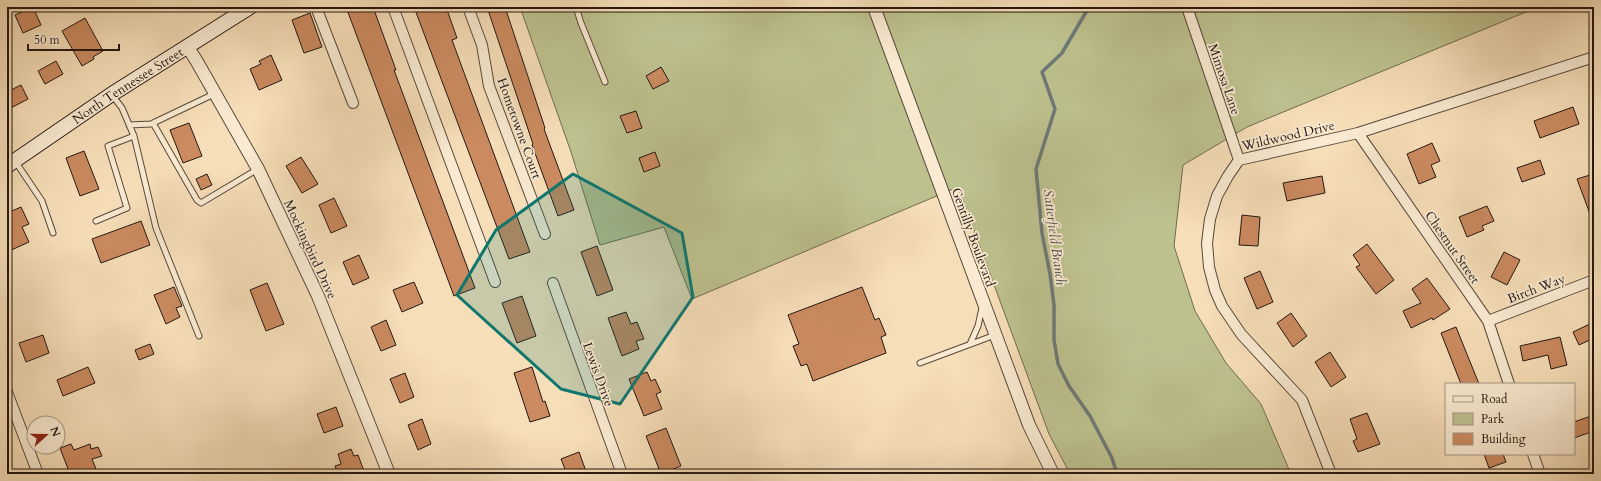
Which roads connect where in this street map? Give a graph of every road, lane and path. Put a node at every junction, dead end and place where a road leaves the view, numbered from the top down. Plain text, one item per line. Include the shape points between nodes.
1 (250, 7) edge
2 (316, 7) edge
3 (393, 7) edge
4 (468, 7) edge
5 (576, 7) edge
6 (874, 7) edge
7 (1187, 7) edge
8 (187, 46) junction
9 (1594, 57) edge
10 (605, 82) dead end
11 (112, 94) junction
12 (215, 94) junction
13 (353, 102) dead end
14 (153, 123) junction
15 (129, 125) junction
16 (1358, 133) junction
17 (134, 136) junction
18 (1239, 160) junction
19 (11, 163) edge
20 (258, 169) junction
21 (96, 221) dead end
22 (53, 233) dead end
23 (545, 234) dead end
24 (1594, 280) edge
25 (495, 282) dead end
26 (552, 283) dead end
27 (982, 299) junction
28 (1488, 321) junction
29 (996, 334) junction
30 (199, 336) dead end
31 (970, 344) junction
32 (920, 363) dead end
33 (1509, 383) edge
34 (7, 392) edge
35 (1534, 455) edge
36 (38, 474) edge
37 (389, 474) edge
38 (622, 474) edge
39 (1052, 474) edge
40 (1331, 474) edge
41 (1540, 474) edge

1 - 8 main road, North Tennessee Street
2 - 13 street
3 - 25 street
4 - 23 street, Hometowne Court via 482,45 489,86
5 - 10 lane
6 - 27 street, Gentilly Boulevard
7 - 18 street, Mimosa Lane
8 - 11 main road, North Tennessee Street
8 - 12 street, Mockingbird Drive
9 - 16 street, Wildwood Drive
11 - 15 lane via 122,108
11 - 19 main road, North Tennessee Street
12 - 14 lane
12 - 20 street, Mockingbird Drive
14 - 15 lane
14 - 20 lane via 201,203
15 - 17 lane
16 - 18 street, Wildwood Drive
16 - 28 street, Chestnut Street
17 - 21 lane via 108,146 128,208
17 - 30 lane via 156,228
18 - 40 street, Wildwood Drive via 1217,196 1210,220 1207,243 1209,267 1215,290 1222,306 1241,334 1302,400
19 - 22 lane via 42,201
20 - 37 street, Mockingbird Drive via 318,296
24 - 28 street, Birch Way
26 - 38 street, Lewis Drive
27 - 29 street, Gentilly Boulevard
27 - 31 lane via 979,321
28 - 33 street, Chestnut Street
29 - 31 lane
29 - 39 street, Gentilly Boulevard via 1036,440
31 - 32 lane
34 - 36 street
35 - 41 street

